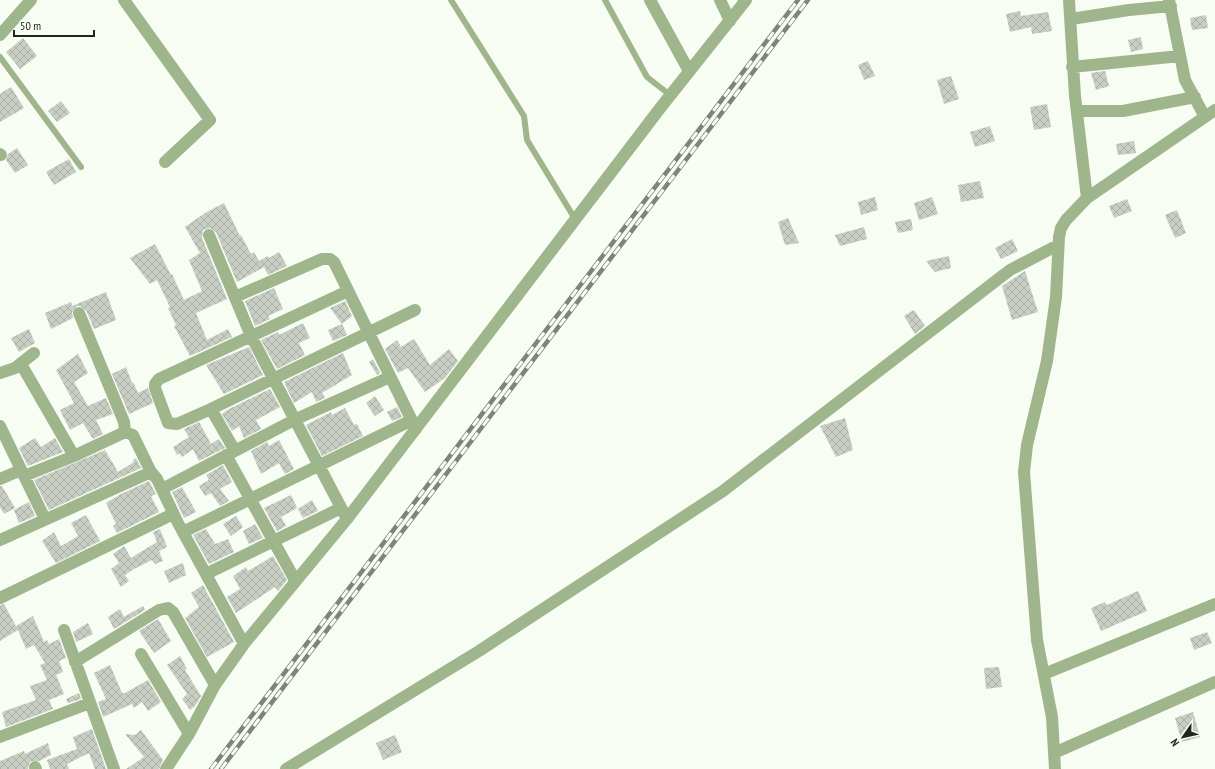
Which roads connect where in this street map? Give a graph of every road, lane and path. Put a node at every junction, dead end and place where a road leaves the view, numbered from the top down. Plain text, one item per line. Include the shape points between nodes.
1 (31, 0) edge
2 (124, 0) edge
3 (451, 0) edge
4 (605, 0) edge
5 (650, 0) edge
6 (720, 0) edge
7 (746, 0) edge
8 (1069, 0) edge
9 (1170, 3) edge
10 (1071, 19) junction
11 (730, 21) junction
12 (0, 35) edge
13 (1180, 56) junction
14 (0, 57) edge
15 (1072, 67) junction
16 (689, 71) junction
17 (670, 95) junction
18 (1195, 97) junction
19 (1077, 110) junction
20 (1210, 113) edge
21 (166, 162) dead end
22 (80, 166) dead end
23 (1087, 198) junction
24 (575, 219) junction
25 (209, 234) dead end
26 (1058, 245) junction
27 (348, 291) junction
28 (235, 297) junction
29 (415, 310) dead end
30 (79, 313) dead end
31 (368, 333) junction
32 (251, 336) junction
33 (34, 353) dead end
34 (21, 364) junction
35 (0, 373) edge
36 (390, 377) junction
37 (273, 379) junction
38 (211, 409) junction
39 (294, 420) junction
40 (414, 425) junction
41 (0, 426) edge
42 (125, 432) junction
43 (231, 453) junction
44 (74, 456) junction
45 (319, 466) junction
46 (23, 472) junction
47 (151, 472) junction
48 (0, 479) edge
49 (162, 489) junction
50 (251, 500) junction
51 (344, 513) junction
52 (173, 514) junction
53 (45, 519) junction
54 (183, 532) junction
55 (0, 540) edge
56 (274, 541) junction
57 (206, 574) junction
58 (296, 580) junction
59 (0, 598) edge
60 (1215, 604) edge
61 (64, 630) dead end
62 (244, 644) junction
63 (141, 654) dead end
64 (75, 662) junction
65 (1044, 674) junction
66 (1215, 682) edge
67 (215, 685) junction
68 (90, 703) junction
69 (189, 734) junction
70 (0, 737) edge
71 (1054, 753) junction
72 (114, 769) edge
73 (166, 769) edge
74 (286, 769) edge
75 (1055, 769) edge

1 - 12 street
2 - 21 street via 210,120
3 - 24 lane via 524,116 527,140
4 - 17 lane via 647,78
5 - 16 street
6 - 11 street
7 - 11 street
8 - 10 street
9 - 10 street
9 - 13 street
10 - 15 street
11 - 16 street
13 - 15 street
13 - 18 street via 1185,80
14 - 22 lane
15 - 19 street
16 - 17 street
17 - 24 street
18 - 19 street via 1122,112
18 - 20 street
19 - 23 street
20 - 23 street
23 - 26 street via 1061,228
24 - 40 street
25 - 28 street
26 - 65 street via 1056,297 1047,361 1027,445 1024,472 1037,640
26 - 74 street via 1010,270 715,497 479,651
27 - 28 street via 334,262 326,258
27 - 31 street
27 - 32 street
28 - 32 street
29 - 31 street
30 - 42 street via 124,422
31 - 36 street
31 - 37 street
32 - 37 street
32 - 38 street via 165,375 155,384 168,423 177,424
33 - 34 street
34 - 35 street
34 - 44 street
36 - 39 street
36 - 40 street
37 - 38 street
37 - 39 street
38 - 43 street
39 - 43 street
39 - 45 street
40 - 45 street
40 - 51 street
41 - 46 street
42 - 44 street
42 - 47 street via 133,435
43 - 49 street
43 - 50 street
44 - 46 street
45 - 50 street
45 - 51 street
46 - 48 street
46 - 53 street
47 - 49 street
47 - 53 street
49 - 52 street
50 - 54 street
50 - 56 street
51 - 56 street
51 - 58 street
52 - 54 street
52 - 59 street
53 - 55 street
54 - 57 street
56 - 57 street
56 - 58 street
57 - 62 street
58 - 62 street
60 - 65 street
61 - 64 street
62 - 67 street
63 - 69 street
64 - 67 street via 159,610 168,608
64 - 68 street
65 - 71 street via 1052,717
66 - 71 street
67 - 69 street
68 - 70 street
68 - 72 street
69 - 73 street
71 - 75 street

